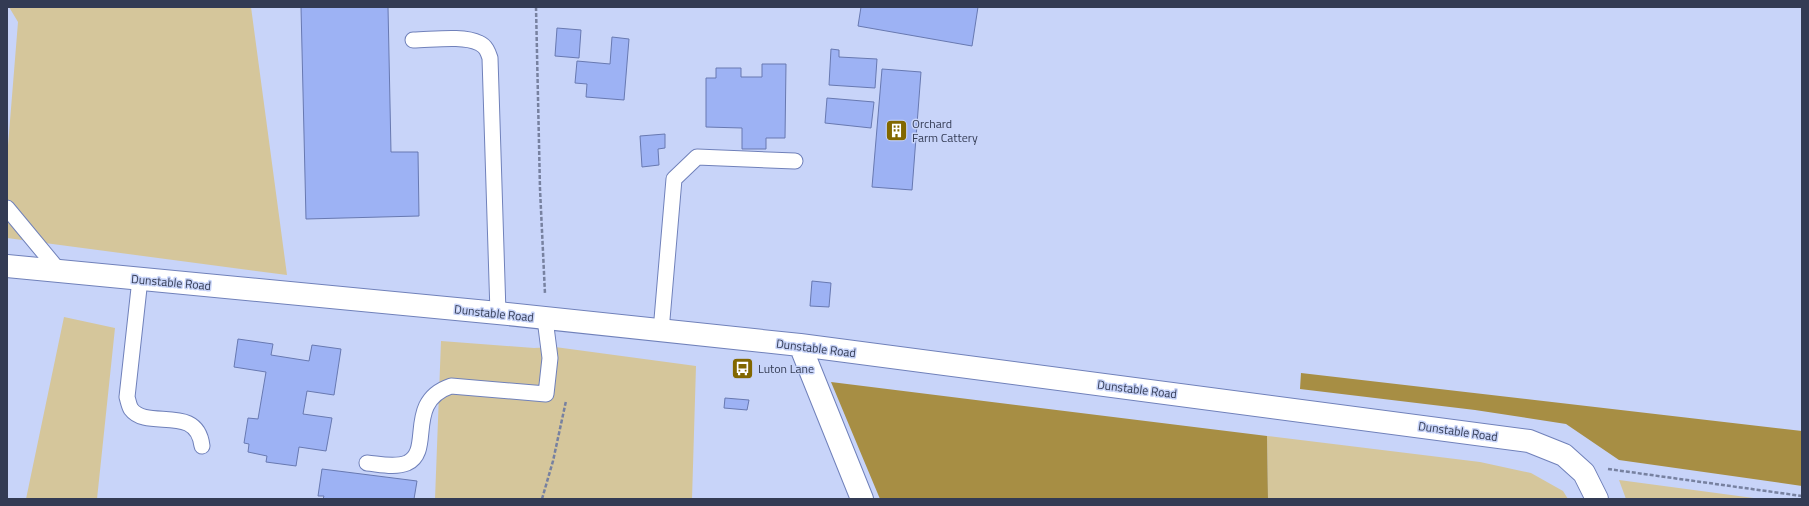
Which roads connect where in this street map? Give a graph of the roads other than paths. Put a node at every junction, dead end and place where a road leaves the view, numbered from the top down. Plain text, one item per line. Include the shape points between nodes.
1 (413, 40) dead end
2 (795, 161) dead end
3 (7, 208) edge
4 (7, 266) edge
5 (60, 272) junction
6 (140, 279) junction
7 (498, 313) junction
8 (545, 319) junction
9 (661, 331) junction
10 (800, 345) junction
11 (202, 446) dead end
12 (367, 463) dead end
13 (862, 499) edge
14 (1597, 499) edge

1 - 7 lane via 469,40 487,50 490,58
2 - 9 lane via 697,157 674,179
3 - 5 lane
4 - 5 street, Dunstable Road
5 - 6 street, Dunstable Road
6 - 7 street, Dunstable Road
6 - 11 lane via 127,397 131,409 140,416 181,421 191,426 200,435
7 - 8 street, Dunstable Road
8 - 9 street, Dunstable Road
8 - 12 lane via 550,358 546,394 450,386 442,389 430,398 422,417 420,448 415,457 408,463 398,465
9 - 10 street, Dunstable Road
10 - 13 street
10 - 14 street, Dunstable Road via 1529,441 1564,455 1584,473

